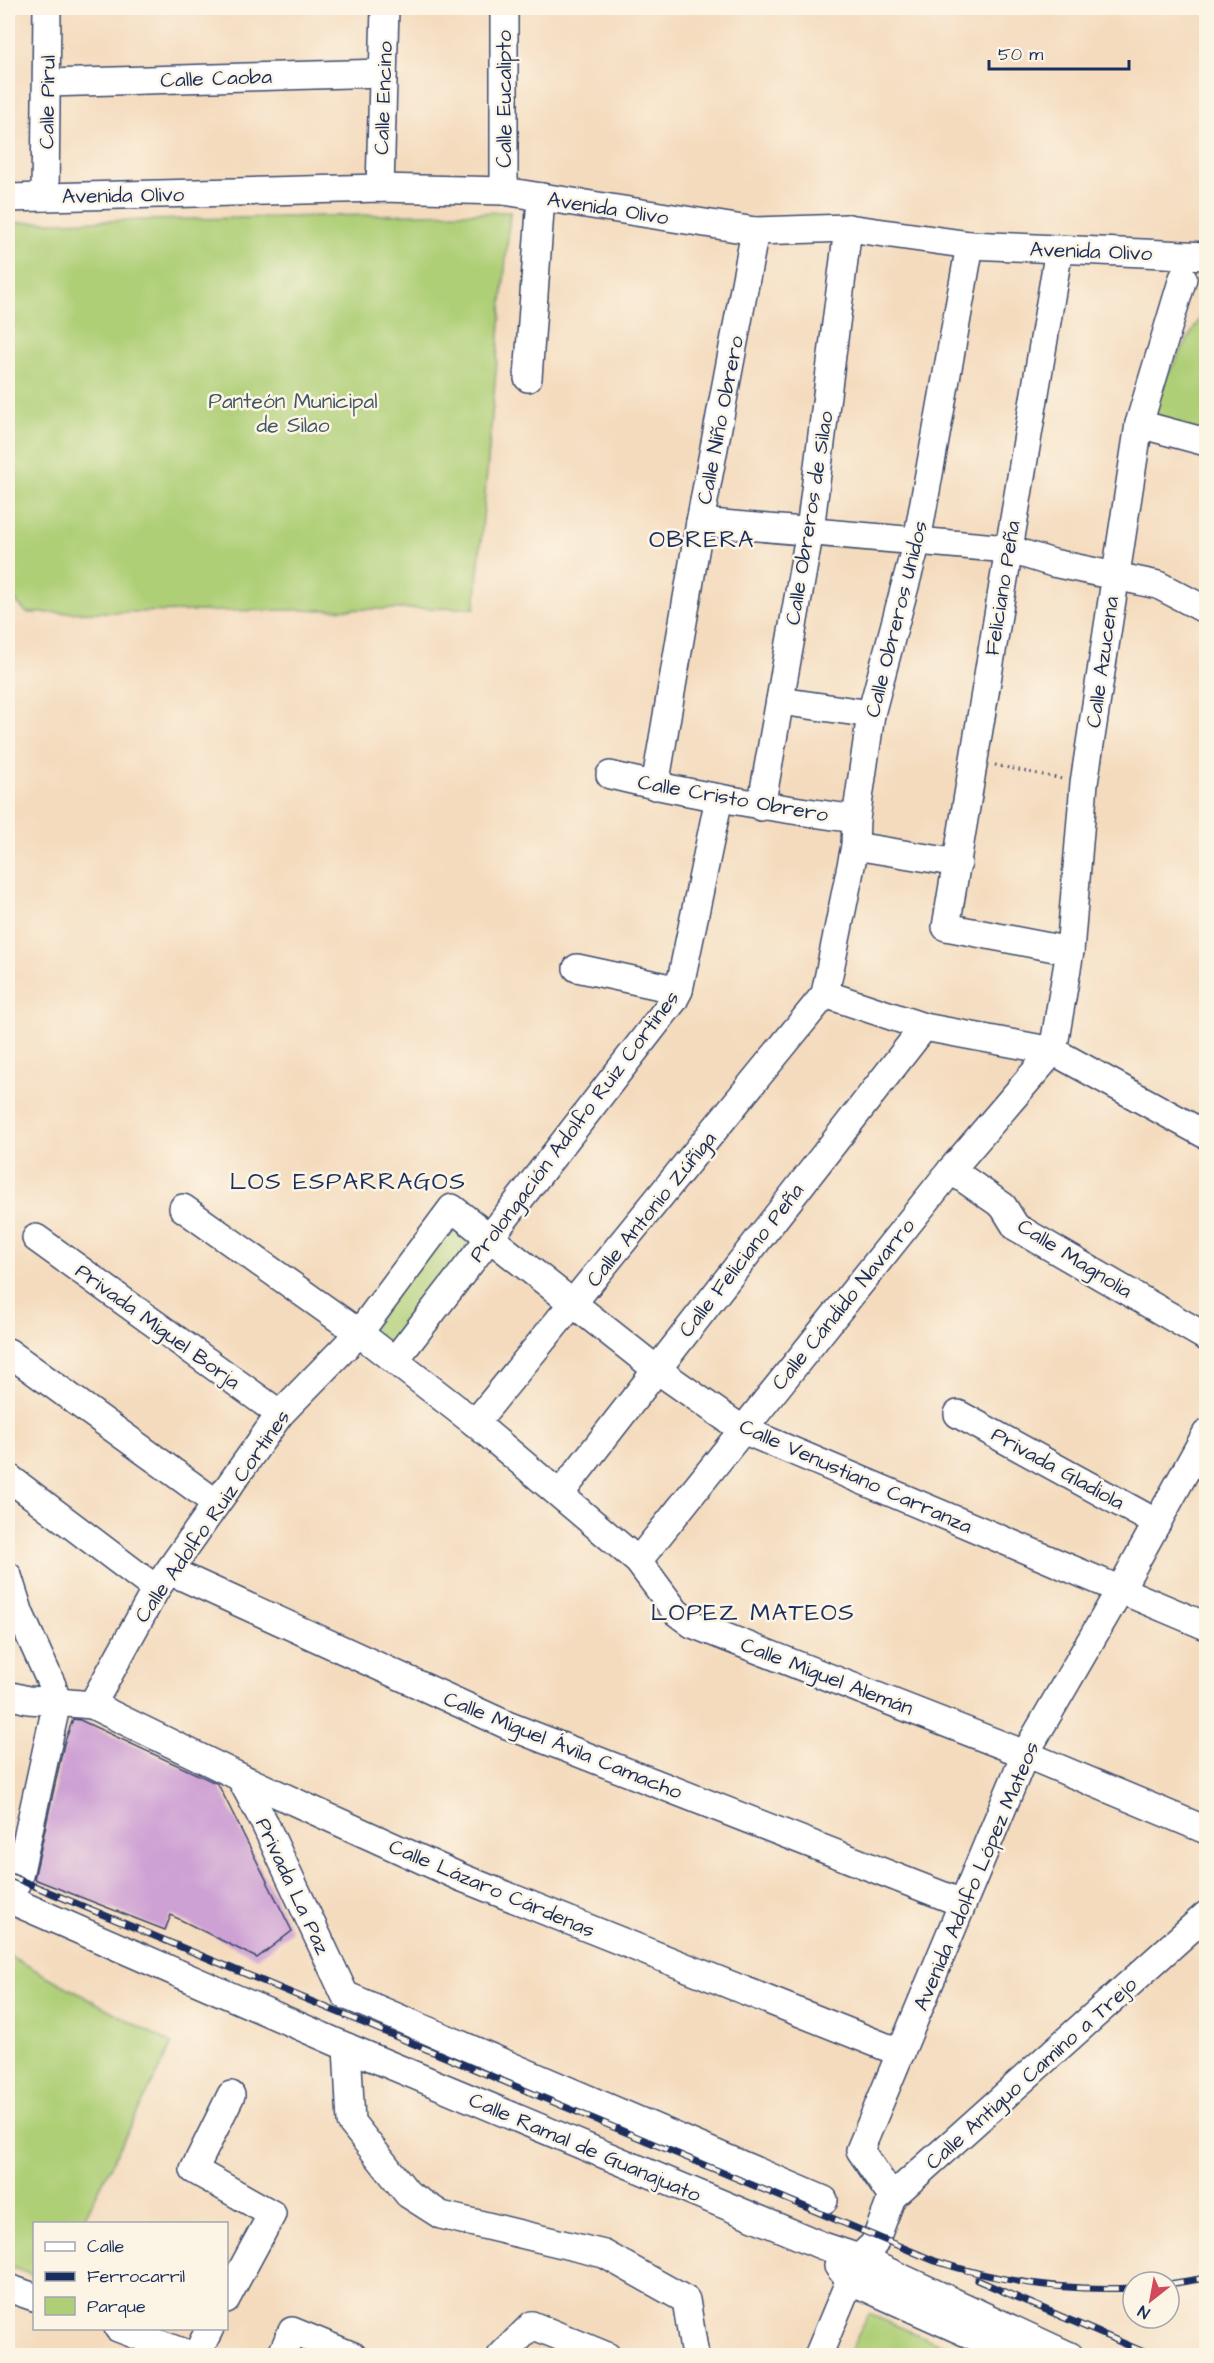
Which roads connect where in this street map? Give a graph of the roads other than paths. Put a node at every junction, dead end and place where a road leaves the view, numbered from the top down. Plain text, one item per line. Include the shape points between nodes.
1 (47, 8) edge
2 (386, 8) edge
3 (504, 8) edge
4 (383, 73) junction
5 (48, 82) junction
6 (380, 188) junction
7 (504, 191) junction
8 (45, 197) junction
9 (541, 197) junction
10 (8, 198) edge
11 (848, 228) junction
12 (755, 231) junction
13 (970, 245) junction
14 (1059, 249) junction
15 (1206, 255) edge
16 (1183, 278) dead end
17 (528, 378) dead end
18 (1139, 424) junction
19 (1206, 442) edge
20 (700, 522) junction
21 (810, 530) junction
22 (917, 540) junction
23 (1008, 549) junction
24 (1114, 577) junction
25 (1206, 610) edge
26 (780, 701) junction
27 (871, 714) junction
28 (610, 775) dead end
29 (655, 786) junction
30 (719, 798) junction
31 (761, 807) junction
32 (856, 819) junction
33 (855, 846) junction
34 (958, 863) junction
35 (1070, 951) junction
36 (577, 968) dead end
37 (680, 990) junction
38 (825, 994) junction
39 (924, 1027) junction
40 (1053, 1051) junction
41 (1206, 1135) edge
42 (951, 1170) junction
43 (183, 1208) dead end
44 (452, 1208) joint
45 (36, 1238) dead end
46 (490, 1240) junction
47 (575, 1303) junction
48 (359, 1333) junction
49 (1206, 1337) edge
50 (8, 1352) edge
51 (395, 1360) junction
52 (656, 1369) junction
53 (280, 1414) junction
54 (958, 1414) dead end
55 (475, 1423) junction
56 (743, 1430) junction
57 (1206, 1434) edge
58 (8, 1477) edge
59 (560, 1494) junction
60 (216, 1503) junction
61 (1157, 1523) junction
62 (638, 1561) junction
63 (8, 1576) edge
64 (163, 1580) junction
65 (1120, 1590) junction
66 (1206, 1626) edge
67 (8, 1695) edge
68 (57, 1702) junction
69 (92, 1705) junction
70 (1026, 1754) junction
71 (240, 1777) junction
72 (1206, 1830) edge
73 (8, 1900) edge
74 (962, 1903) junction
75 (1206, 1915) edge
76 (347, 2047) junction
77 (901, 2054) junction
78 (231, 2095) dead end
79 (892, 2197) junction
80 (824, 2200) dead end
81 (864, 2267) junction
82 (8, 2288) edge
83 (228, 2295) edge
84 (33, 2298) edge
85 (124, 2330) edge
86 (209, 2330) edge
87 (194, 2355) edge
88 (282, 2355) edge
89 (352, 2355) edge
90 (501, 2355) edge
91 (607, 2355) edge
92 (695, 2355) edge
93 (818, 2355) edge
94 (834, 2355) edge
95 (1018, 2355) edge
96 (1070, 2355) edge

1 - 5 street, Calle Pirul
2 - 4 street, Calle Encino
3 - 7 street, Calle Eucalipto
4 - 5 street, Calle Caoba
4 - 6 street, Calle Encino
5 - 8 street, Calle Pirul
6 - 7 street, Avenida Olivo
6 - 8 street, Avenida Olivo
7 - 9 street, Avenida Olivo
8 - 10 street, Avenida Olivo
9 - 12 street, Avenida Olivo
9 - 17 street
11 - 12 street, Avenida Olivo
11 - 13 street, Avenida Olivo
11 - 21 street, Calle Obreros de Silao
12 - 20 street, Calle Niño Obrero
13 - 14 street, Avenida Olivo
13 - 22 street, Calle Obreros Unidos
14 - 15 street, Avenida Olivo
14 - 23 street, Feliciano Peña
16 - 18 street, Calle Azucena
18 - 19 street
18 - 24 street, Calle Azucena
20 - 21 street
20 - 29 street, Calle Niño Obrero
21 - 22 street
21 - 26 street, Calle Obreros de Silao
22 - 23 street
22 - 27 street, Calle Obreros Unidos
23 - 24 street
23 - 34 street, Feliciano Peña
24 - 25 street via 1158,585
24 - 35 street, Calle Azucena via 1084,783
26 - 27 street
26 - 31 street, Calle Obreros de Silao
27 - 32 street, Calle Obreros Unidos
28 - 29 street, Calle Cristo Obrero
29 - 30 street, Calle Cristo Obrero
30 - 31 street, Calle Cristo Obrero
30 - 37 street, Prolongación Adolfo Ruiz Cortines
31 - 32 street, Calle Cristo Obrero
32 - 33 street, Calle Obreros Unidos
33 - 34 street
33 - 38 street, Calle Obreros Unidos
34 - 35 street, Feliciano Peña via 946,927
35 - 40 street, Calle Azucena
36 - 37 street
37 - 46 street, Prolongación Adolfo Ruiz Cortines
38 - 39 street
38 - 47 street, Calle Antonio Zúñiga
39 - 40 street
39 - 52 street, Calle Feliciano Peña
40 - 41 street
40 - 42 street, Calle Cándido Navarro
42 - 49 street, Calle Magnolia via 1003,1206 1016,1227
42 - 56 street, Calle Cándido Navarro
43 - 48 street, Calle Miguel Alemán
44 - 46 street, Calle Venustiano Carranza
44 - 48 street, Calle Adolfo Ruiz Cortines
45 - 53 street, Privada Miguel Borja
46 - 47 street, Calle Venustiano Carranza
46 - 51 street, Prolongación Adolfo Ruiz Cortines
47 - 52 street, Calle Venustiano Carranza
47 - 55 street, Calle Antonio Zúñiga
48 - 51 street, Calle Miguel Alemán
48 - 53 street, Calle Adolfo Ruiz Cortines
50 - 60 street
51 - 55 street, Calle Miguel Alemán
52 - 56 street, Calle Venustiano Carranza
52 - 59 street, Calle Feliciano Peña
53 - 60 street, Calle Adolfo Ruiz Cortines
54 - 61 street, Privada Gladiola
55 - 59 street, Calle Miguel Alemán
56 - 62 street, Calle Cándido Navarro
56 - 65 street, Calle Venustiano Carranza
57 - 61 street, Avenida Adolfo López Mateos
58 - 64 street, Calle Miguel Ávila Camacho
59 - 62 street, Calle Miguel Alemán
60 - 64 street, Calle Adolfo Ruiz Cortines
61 - 65 street, Avenida Adolfo López Mateos
62 - 70 street, Calle Miguel Alemán via 675,1611 692,1624
63 - 68 street
64 - 69 street, Calle Adolfo Ruiz Cortines
64 - 74 street, Calle Miguel Ávila Camacho via 507,1725
65 - 66 street, Calle Venustiano Carranza
65 - 70 street, Avenida Adolfo López Mateos
67 - 68 street
68 - 69 street
68 - 73 street via 18,1880
69 - 71 street, Calle Lázaro Cárdenas
70 - 72 street, Calle Miguel Alemán
70 - 74 street, Avenida Adolfo López Mateos
71 - 77 street, Calle Lázaro Cárdenas via 460,1878
71 - 80 street, Privada La Paz via 345,1995
73 - 76 street, Calle Ramal de Guanajuato
74 - 77 street, Avenida Adolfo López Mateos
75 - 79 street, Calle Antiguo Camino a Trejo
76 - 81 street, Calle Ramal de Guanajuato via 823,2246
76 - 92 street via 351,2121 408,2194 441,2215 604,2254 686,2300
77 - 79 street, Avenida Adolfo López Mateos via 860,2150
78 - 83 street via 194,2170 272,2214
79 - 81 street, Calle Antiguo Camino a Trejo
81 - 93 street
81 - 94 street
81 - 95 street
81 - 96 street
82 - 84 street
85 - 87 street
86 - 87 street
88 - 89 street via 292,2331
90 - 91 street via 532,2325

